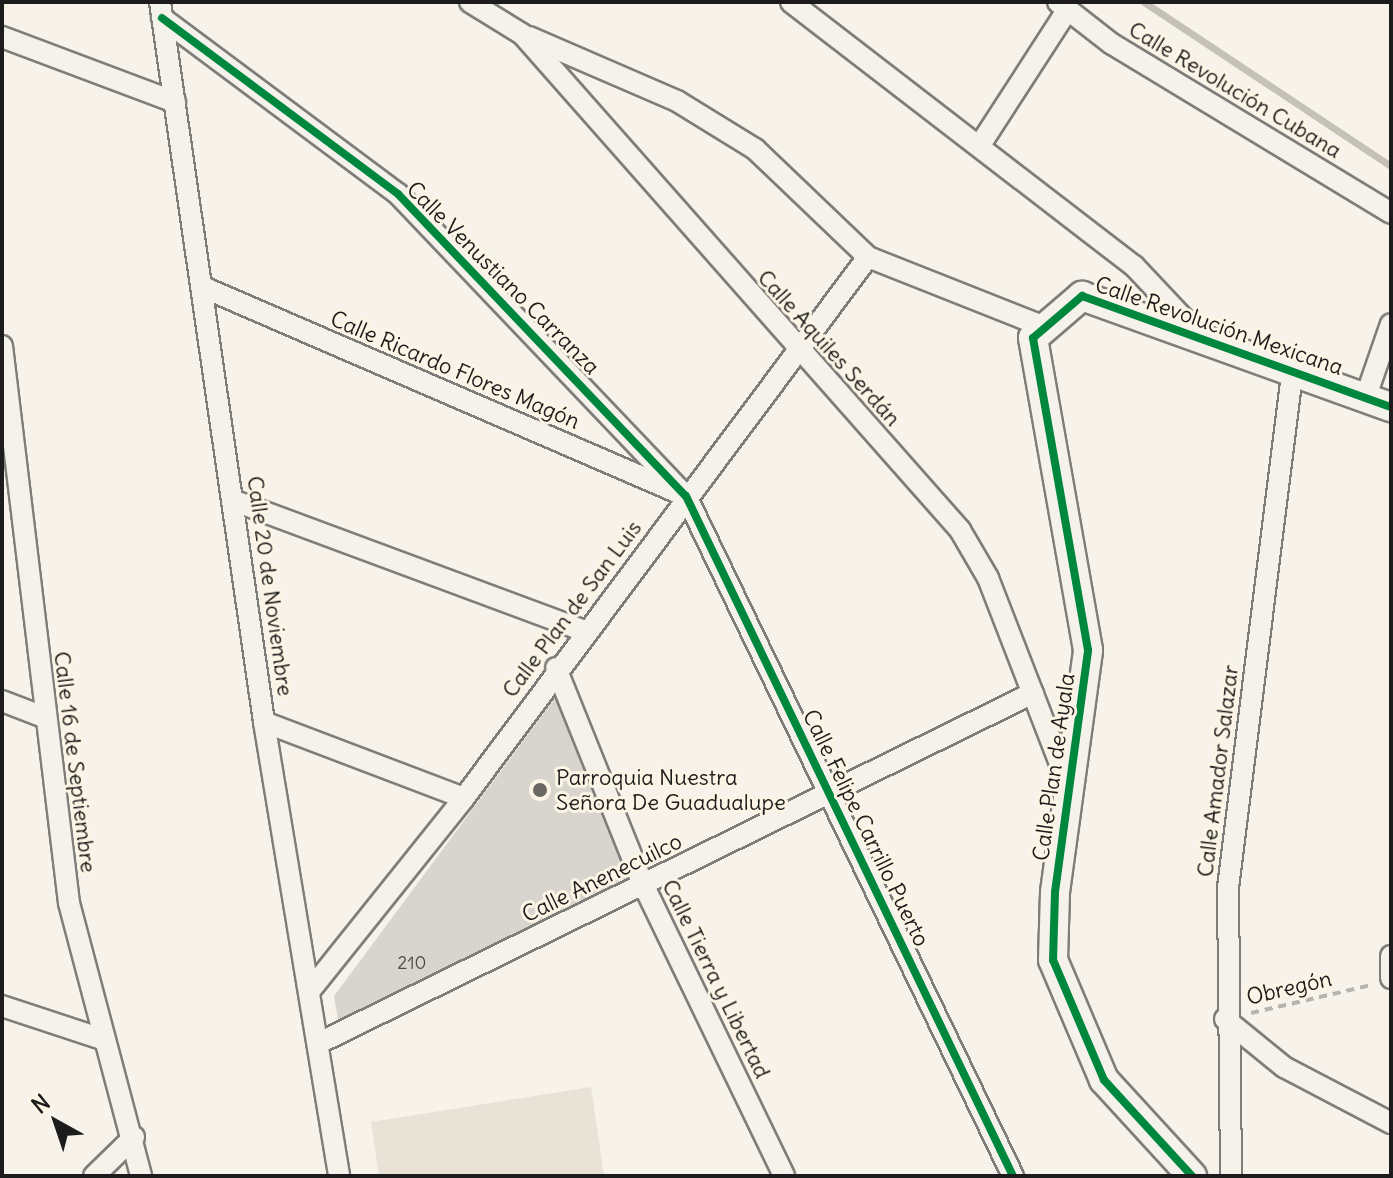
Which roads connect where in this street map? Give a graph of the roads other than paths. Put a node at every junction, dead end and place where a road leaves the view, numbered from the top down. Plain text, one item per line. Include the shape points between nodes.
1 (470, 2) edge
2 (791, 2) edge
3 (1063, 6) edge
4 (161, 10) edge
5 (522, 34) junction
6 (2, 37) edge
7 (175, 102) junction
8 (980, 145) junction
9 (1391, 213) edge
10 (868, 257) junction
11 (205, 288) junction
12 (1391, 324) edge
13 (1040, 325) junction
14 (1207, 343) junction
15 (2, 350) edge
16 (798, 350) junction
17 (1292, 374) junction
18 (1379, 401) edge
19 (686, 496) junction
20 (235, 501) junction
21 (584, 631) junction
22 (556, 668) junction
23 (1033, 693) junction
24 (2, 701) edge
25 (44, 717) junction
26 (264, 722) junction
27 (1068, 784) junction
28 (829, 793) junction
29 (464, 798) junction
30 (643, 884) junction
31 (1391, 956) edge
32 (1390, 978) edge
33 (312, 988) junction
34 (2, 1006) edge
35 (1225, 1019) junction
36 (105, 1040) junction
37 (321, 1042) junction
38 (1391, 1123) edge
39 (134, 1137) junction
40 (94, 1176) edge
41 (141, 1176) edge
42 (339, 1176) edge
43 (784, 1176) edge
44 (1013, 1176) edge
45 (1192, 1176) edge
46 (1231, 1176) edge

1 - 5 street, Calle Aquiles Serdán
2 - 8 street, Calle Revolución Mexicana
3 - 8 street
3 - 9 street, Calle Revolución Cubana via 1112,44
4 - 7 street, Calle 20 de Noviembre
4 - 19 street, Calle Venustiano Carranza via 398,194
5 - 10 street via 677,101 755,149
5 - 16 street, Calle Aquiles Serdán
6 - 7 street
7 - 11 street, Calle 20 de Noviembre
8 - 14 street, Calle Revolución Mexicana via 1134,266
10 - 13 street
10 - 16 street, Calle Plan de San Luis
11 - 19 street, Calle Ricardo Flores Magón
11 - 20 street, Calle 20 de Noviembre
12 - 18 street
13 - 14 street, Calle Revolución Mexicana via 1082,296
13 - 27 street, Calle Plan de Ayala via 1033,338 1088,650
14 - 17 street, Calle Revolución Mexicana
15 - 25 street, Calle 16 de Septiembre
16 - 19 street, Calle Plan de San Luis
16 - 23 street, Calle Aquiles Serdán via 960,530 988,578
17 - 18 street, Calle Revolución Mexicana
17 - 35 street, Calle Amador Salazar via 1228,888
19 - 21 street, Calle Plan de San Luis
19 - 28 street, Calle Felipe Carrillo Puerto
20 - 21 street
20 - 26 street, Calle 20 de Noviembre
21 - 22 street, Calle Plan de San Luis
22 - 29 street, Calle Plan de San Luis
22 - 30 street, Calle Tierra y Libertad
23 - 27 street, Calle Aquiles Serdán
23 - 28 street, Calle Anenecuilco
24 - 25 street
25 - 36 street, Calle 16 de Septiembre via 69,903
26 - 29 street
26 - 33 street, Calle 20 de Noviembre
27 - 45 street, Calle Plan de Ayala via 1053,960 1104,1080
28 - 30 street, Calle Anenecuilco
28 - 44 street, Calle Felipe Carrillo Puerto
29 - 33 street, Calle Plan de San Luis
30 - 37 street, Calle Anenecuilco
30 - 43 street, Calle Tierra y Libertad
31 - 32 street
33 - 37 street, Calle 20 de Noviembre
34 - 36 street
35 - 38 street via 1284,1067
35 - 46 street, Calle Amador Salazar
36 - 39 street, Calle 16 de Septiembre
37 - 42 street, Calle 20 de Noviembre
39 - 40 street
39 - 41 street, Calle 16 de Septiembre

